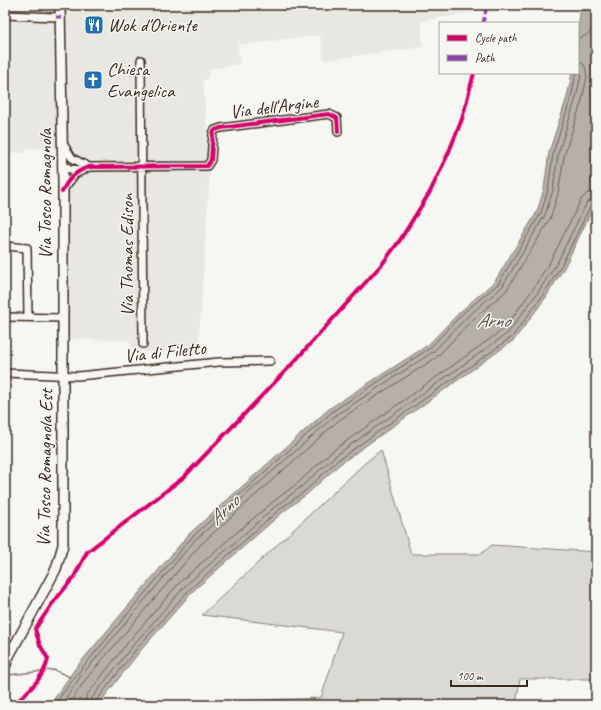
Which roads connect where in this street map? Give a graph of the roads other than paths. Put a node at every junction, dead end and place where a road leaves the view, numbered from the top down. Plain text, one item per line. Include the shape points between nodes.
1 (60, 10) edge
2 (5, 15) edge
3 (141, 60) dead end
4 (338, 132) dead end
5 (62, 140) junction
6 (76, 161) junction
7 (62, 165) junction
8 (89, 167) junction
9 (142, 167) junction
10 (81, 170) junction
11 (62, 192) junction
12 (5, 246) edge
13 (5, 317) edge
14 (28, 317) junction
15 (63, 318) junction
16 (143, 344) dead end
17 (270, 361) dead end
18 (5, 373) edge
19 (62, 376) junction
20 (7, 656) edge
21 (5, 667) edge

1 - 2 street
1 - 5 main road, Via Tosco Romagnola
3 - 9 street, Via Thomas Edison
4 - 9 street, Via dell'Argine via 337,119 329,114 217,129 212,135 211,160 206,166
5 - 6 street via 67,152
5 - 7 main road, Via Tosco Romagnola
6 - 7 street
6 - 8 street
7 - 10 street
7 - 11 main road, Via Tosco Romagnola
8 - 9 street
8 - 10 street
9 - 16 street, Via Thomas Edison
10 - 11 street via 72,177
11 - 15 main road, Via Tosco Romagnola
12 - 14 street via 27,248
13 - 14 street
14 - 15 street
15 - 19 main road, Via Tosco Romagnola
17 - 19 street, Via di Filetto via 219,362
18 - 19 street, Via di Filetto
19 - 20 main road, Via Tosco Romagnola Est via 62,550 56,569
20 - 21 main road, Via Tosco Romagnola Est

